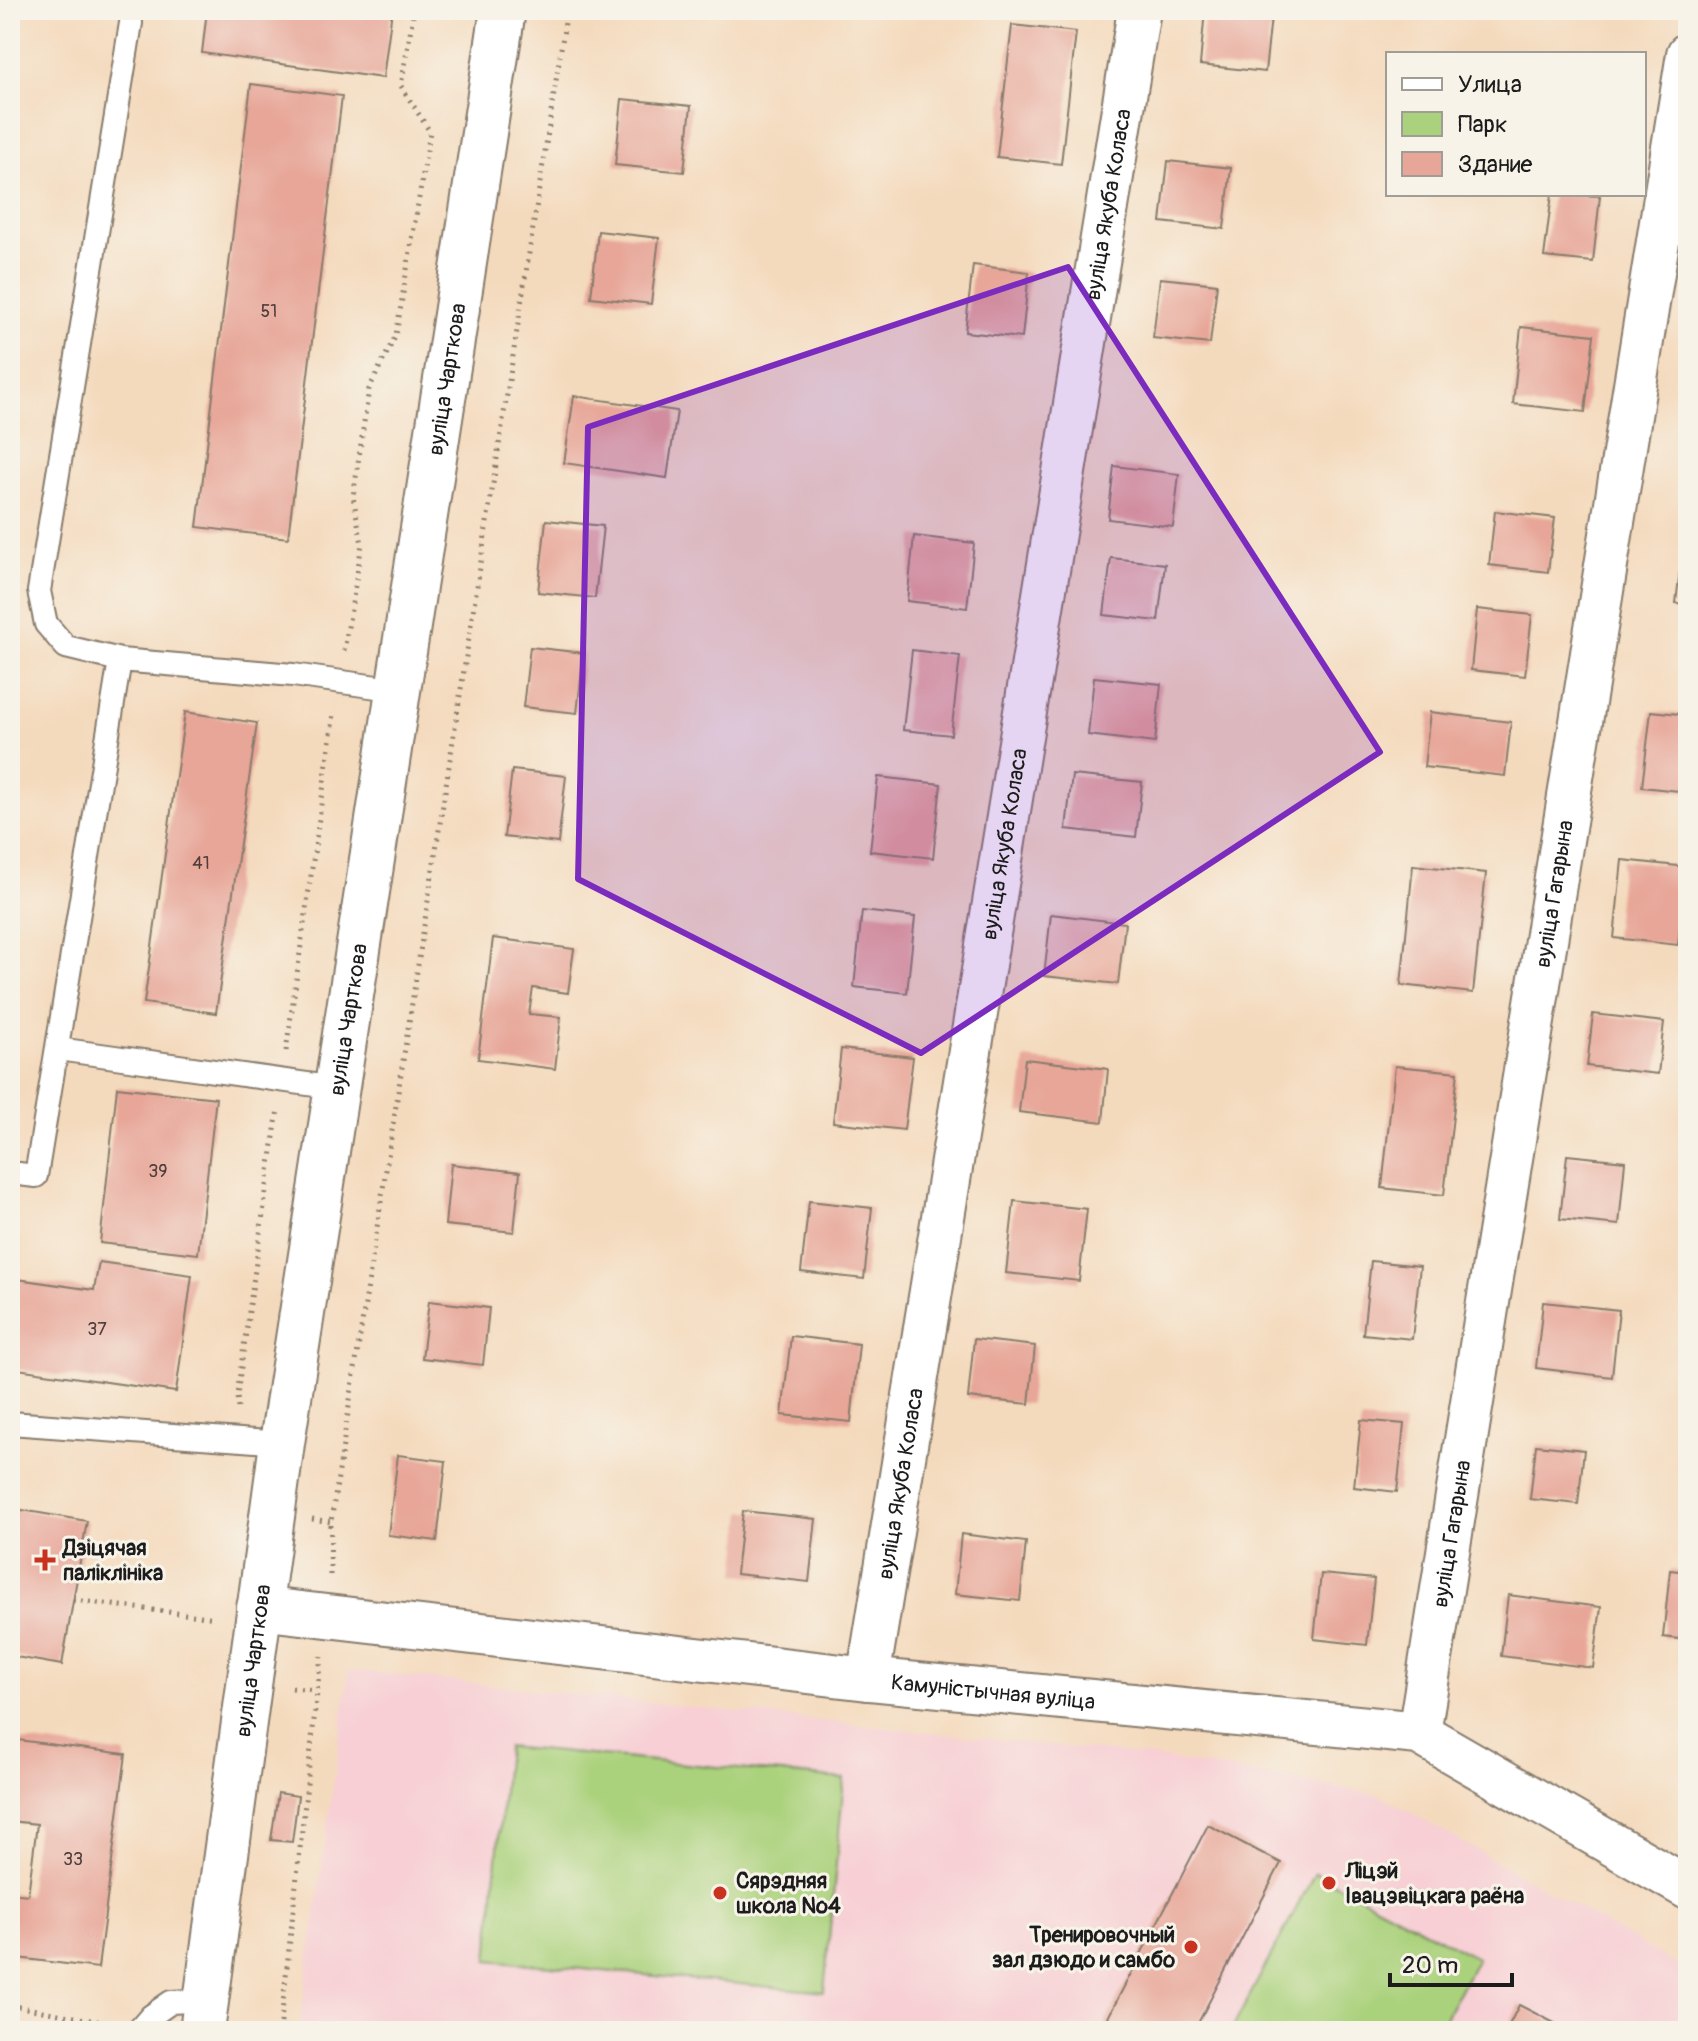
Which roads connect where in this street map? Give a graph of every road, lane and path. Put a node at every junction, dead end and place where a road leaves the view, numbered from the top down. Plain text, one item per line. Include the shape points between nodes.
1 (406, 10) edge
2 (503, 10) edge
3 (567, 10) edge
4 (1139, 10) edge
5 (414, 11) edge
6 (131, 23) dead end
7 (1688, 54) edge
8 (120, 660) junction
9 (339, 681) junction
10 (398, 690) junction
11 (58, 1049) junction
12 (282, 1081) junction
13 (336, 1088) junction
14 (10, 1173) edge
15 (10, 1423) edge
16 (261, 1442) junction
17 (73, 1600) dead end
18 (239, 1613) junction
19 (327, 1616) junction
20 (868, 1679) junction
21 (1419, 1733) junction
22 (1688, 1888) edge
23 (10, 2005) edge
24 (117, 2015) dead end
25 (204, 2016) edge
26 (107, 2023) junction
27 (106, 2031) edge
28 (138, 2031) edge
29 (280, 2031) edge

1 - 5 path
2 - 10 main road, вуліца Чарткова
3 - 19 path via 331,1522
4 - 20 street, вуліца Якуба Коласа
5 - 9 path via 401,86 430,132 396,335 369,389 353,497 362,544
6 - 8 lane via 39,591 46,624 66,647
7 - 21 street, вуліца Гагарына
8 - 9 lane
8 - 11 lane
9 - 10 lane
9 - 12 path
10 - 13 main road, вуліца Чарткова
11 - 12 lane
11 - 14 lane via 36,1176
12 - 13 lane
12 - 16 path via 237,1395
13 - 16 main road, вуліца Чарткова
15 - 16 lane
16 - 18 main road, вуліца Чарткова
17 - 18 path
18 - 19 street, Камуністычная вуліца
18 - 25 main road, вуліца Чарткова
19 - 20 street, Камуністычная вуліца
19 - 29 path
20 - 21 street, Камуністычная вуліца
21 - 22 street, Камуністычная вуліца
23 - 26 path
24 - 26 path
25 - 28 lane via 171,2002
26 - 27 path

